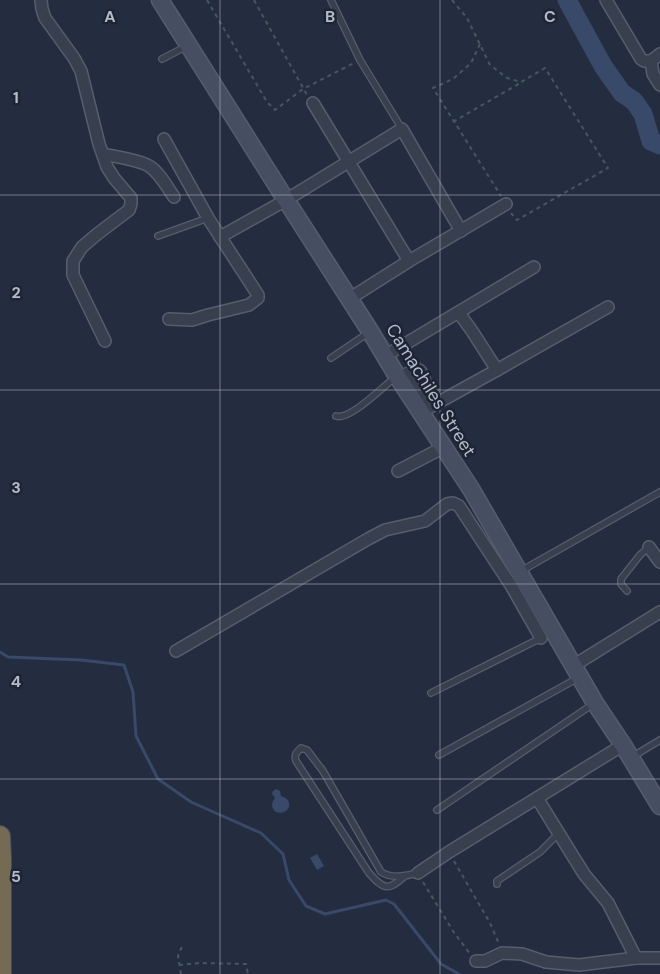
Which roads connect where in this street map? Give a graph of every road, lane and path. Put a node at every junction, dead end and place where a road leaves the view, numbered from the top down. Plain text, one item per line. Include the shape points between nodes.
1 (41, 0) edge
2 (160, 0) edge
3 (207, 0) edge
4 (254, 0) edge
5 (331, 0) edge
6 (452, 0) edge
7 (606, 0) edge
8 (480, 44) junction
9 (189, 45) junction
10 (656, 57) edge
11 (162, 59) dead end
12 (360, 60) junction
13 (520, 82) junction
14 (660, 85) edge
15 (303, 89) junction
16 (312, 103) joint
17 (453, 122) junction
18 (402, 129) junction
19 (164, 139) dead end
20 (102, 154) junction
21 (348, 162) junction
22 (174, 197) dead end
23 (286, 200) junction
24 (506, 204) junction
25 (208, 218) junction
26 (461, 231) junction
27 (158, 236) dead end
28 (220, 237) junction
29 (409, 261) junction
30 (534, 267) dead end
31 (349, 299) junction
32 (608, 307) dead end
33 (459, 312) junction
34 (169, 319) dead end
35 (370, 331) junction
36 (105, 340) dead end
37 (385, 356) junction
38 (331, 358) dead end
39 (498, 370) junction
40 (401, 374) junction
41 (428, 380) dead end
42 (434, 389) dead end
43 (423, 406) junction
44 (336, 416) dead end
45 (444, 447) junction
46 (398, 472) dead end
47 (660, 492) edge
48 (649, 547) joint
49 (660, 562) edge
50 (518, 572) junction
51 (627, 591) dead end
52 (660, 612) edge
53 (547, 635) junction
54 (176, 651) dead end
55 (576, 672) junction
56 (431, 693) dead end
57 (595, 703) junction
58 (660, 740) edge
59 (627, 752) junction
60 (439, 755) dead end
61 (537, 798) junction
62 (660, 806) edge
63 (437, 810) dead end
64 (348, 815) junction
65 (336, 822) junction
66 (559, 833) junction
67 (0, 836) edge
68 (448, 852) junction
69 (378, 867) junction
70 (369, 872) junction
71 (418, 873) junction
72 (405, 876) junction
73 (497, 884) dead end
74 (183, 944) dead end
75 (502, 952) junction
76 (636, 958) junction
77 (660, 958) edge
78 (476, 961) joint
79 (179, 965) junction
80 (0, 974) edge
81 (181, 974) edge
82 (248, 974) edge

1 - 20 street via 46,18 81,71
2 - 9 street, Camachiles Street
3 - 15 path via 267,102 275,110
4 - 15 path
5 - 12 lane
6 - 8 path via 467,18
7 - 10 street via 641,59 644,62
8 - 13 path via 490,65 507,78
8 - 17 path via 471,63 453,79 432,88
9 - 11 lane
9 - 23 street, Camachiles Street
10 - 14 street via 653,74
12 - 15 path
12 - 18 lane
13 - 17 path
13 - 24 path via 545,68 608,168 517,220
15 - 16 path
16 - 21 street
17 - 24 path
18 - 21 street
18 - 26 street
19 - 25 street
20 - 22 street via 150,166
20 - 36 street via 114,178 131,198 131,204 129,210 82,247 74,261 73,275
21 - 23 street
21 - 29 street
23 - 28 street
23 - 31 street, Camachiles Street
24 - 26 street
25 - 27 lane
25 - 28 street
26 - 29 street
28 - 34 street via 258,298 249,305 192,320
29 - 31 street
30 - 33 street
31 - 35 street, Camachiles Street
32 - 39 street
33 - 37 street
33 - 39 street
35 - 37 street, Camachiles Street
35 - 38 lane
37 - 40 street, Camachiles Street
39 - 43 street
40 - 41 lane via 420,366
40 - 43 street, Camachiles Street
40 - 44 lane via 360,407
42 - 43 lane via 435,394
43 - 45 street, Camachiles Street
45 - 46 street
45 - 50 street, Camachiles Street
47 - 50 lane
48 - 49 street
48 - 51 lane via 621,579
50 - 53 street, Camachiles Street
52 - 55 street
53 - 54 street via 459,506 452,503 425,521 385,530 368,539
53 - 55 street, Camachiles Street
53 - 56 lane
55 - 57 street, Camachiles Street
55 - 60 lane
57 - 59 street, Camachiles Street
57 - 63 lane
58 - 59 lane via 645,750
59 - 61 street
59 - 62 street, Camachiles Street
61 - 66 street
61 - 68 street
64 - 65 lane
64 - 65 lane via 322,771 307,750 301,748 294,757
64 - 69 lane
65 - 70 lane
66 - 73 lane via 540,852
66 - 76 street via 584,874 608,903
67 - 80 highway
68 - 71 street
68 - 75 path via 490,923
69 - 70 lane
69 - 72 lane via 385,875
70 - 72 lane via 387,887
71 - 72 lane
71 - 78 path via 452,931
74 - 79 path via 178,956
75 - 76 street via 546,962 579,965
75 - 78 street via 484,961
76 - 77 street
79 - 81 path
79 - 82 path via 246,964

